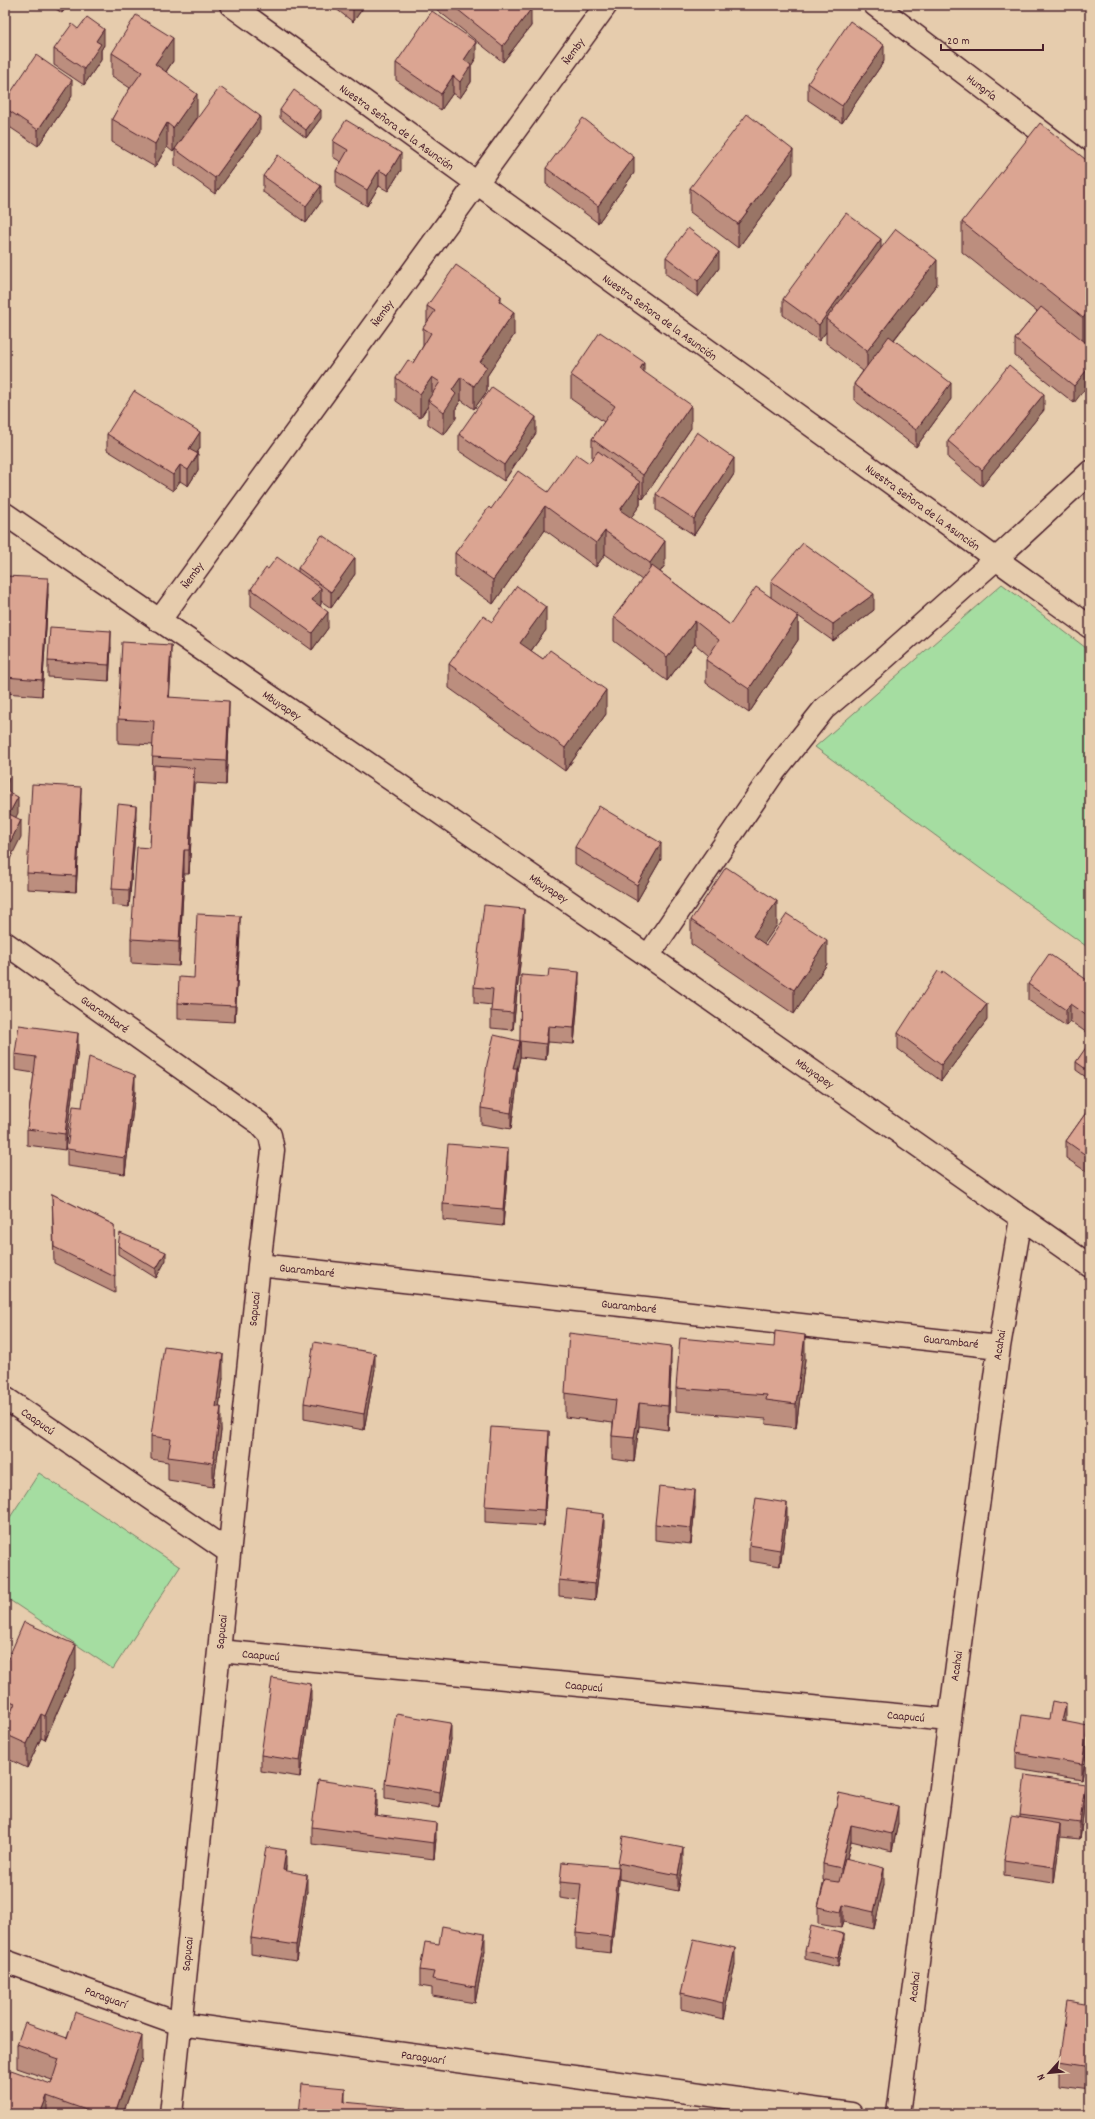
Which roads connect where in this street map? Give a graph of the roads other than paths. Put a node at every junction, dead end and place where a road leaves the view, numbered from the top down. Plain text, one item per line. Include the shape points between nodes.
1 (231, 5) edge
2 (606, 5) edge
3 (875, 5) edge
4 (1090, 169) edge
5 (475, 184) junction
6 (1090, 472) edge
7 (5, 514) edge
8 (996, 559) junction
9 (159, 621) junction
10 (1090, 627) edge
11 (5, 943) edge
12 (648, 956) junction
13 (273, 1150) joint
14 (1021, 1218) junction
15 (259, 1265) junction
16 (1090, 1266) edge
17 (999, 1346) junction
18 (5, 1398) edge
19 (229, 1552) junction
20 (219, 1651) junction
21 (949, 1720) junction
22 (5, 1961) edge
23 (180, 2024) junction
24 (171, 2114) edge
25 (851, 2114) edge
26 (898, 2114) edge

1 - 5 street, Nuestra Señora de la Asunción
2 - 5 street, Ñemby
3 - 4 street, Hungría
5 - 8 street, Nuestra Señora de la Asunción
5 - 9 street, Ñemby
6 - 8 street
7 - 9 street, Mbuyapey
8 - 10 street, Nuestra Señora de la Asunción
8 - 12 street via 824,709 774,772
9 - 12 street, Mbuyapey
11 - 13 street, Guarambaré via 258,1123 270,1135
12 - 14 street, Mbuyapey
13 - 15 street, Sapucai
14 - 16 street, Mbuyapey
14 - 17 street, Acahai
15 - 17 street, Guarambaré
15 - 19 street, Sapucai
17 - 21 street, Acahai
18 - 19 street, Caapucú
19 - 20 street, Sapucai
20 - 21 street, Caapucú
20 - 23 street, Sapucai
21 - 26 street, Acahai
22 - 23 street, Paraguarí
23 - 24 street, Sapucai
23 - 25 street, Paraguarí

